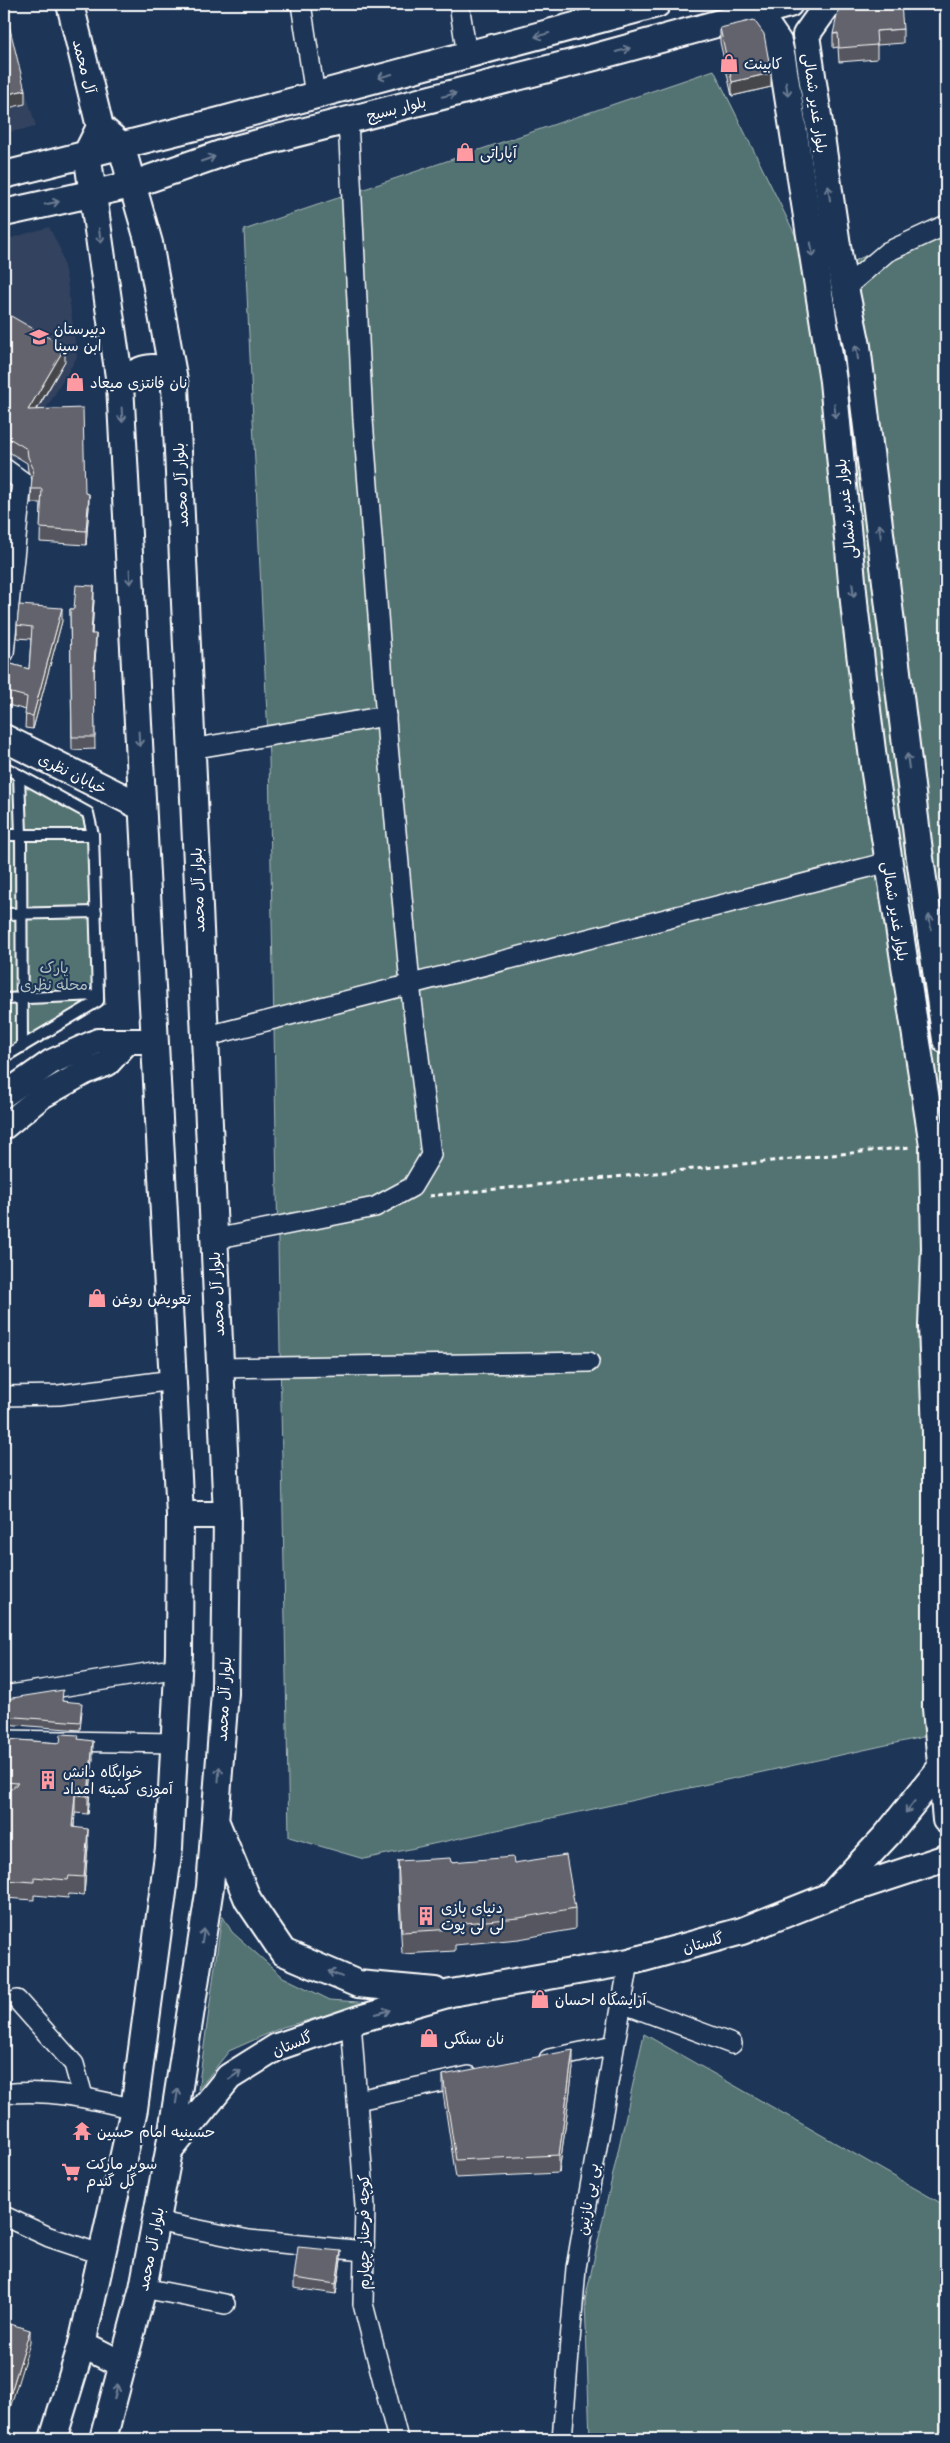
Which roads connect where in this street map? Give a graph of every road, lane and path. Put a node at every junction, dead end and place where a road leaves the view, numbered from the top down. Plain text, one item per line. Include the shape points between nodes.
1 (70, 4) edge
2 (302, 4) edge
3 (459, 4) edge
4 (657, 4) edge
5 (788, 4) edge
6 (828, 4) edge
7 (758, 13) junction
8 (583, 24) junction
9 (467, 54) junction
10 (595, 57) junction
11 (315, 95) junction
12 (348, 120) junction
13 (100, 128) junction
14 (121, 145) junction
15 (87, 153) junction
16 (4, 175) edge
17 (131, 185) junction
18 (93, 194) junction
19 (4, 213) edge
20 (946, 225) edge
21 (845, 288) junction
22 (120, 384) junction
23 (174, 386) junction
24 (4, 468) edge
25 (7, 585) edge
26 (4, 653) edge
27 (386, 716) junction
28 (4, 738) edge
29 (191, 749) junction
30 (4, 767) edge
31 (19, 775) junction
32 (142, 807) junction
33 (4, 835) edge
34 (21, 835) junction
35 (93, 835) junction
36 (888, 862) junction
37 (96, 912) junction
38 (4, 914) edge
39 (21, 914) junction
40 (410, 984) junction
41 (98, 994) junction
42 (21, 998) junction
43 (4, 999) edge
44 (204, 1037) junction
45 (946, 1040) edge
46 (154, 1041) junction
47 (127, 1042) junction
48 (22, 1047) junction
49 (4, 1057) edge
50 (4, 1095) edge
51 (4, 1127) edge
52 (933, 1144) junction
53 (426, 1197) dead end
54 (214, 1239) junction
55 (589, 1362) dead end
56 (220, 1368) junction
57 (173, 1380) junction
58 (4, 1396) edge
59 (180, 1515) junction
60 (227, 1515) junction
61 (178, 1668) junction
62 (4, 1696) edge
63 (4, 1740) edge
64 (174, 1743) junction
65 (940, 1769) junction
66 (946, 1820) edge
67 (215, 1821) junction
68 (946, 1858) edge
69 (830, 1896) junction
70 (629, 1962) junction
71 (451, 1992) junction
72 (17, 2000) dead end
73 (622, 2003) junction
74 (351, 2022) junction
75 (732, 2044) dead end
76 (614, 2045) junction
77 (529, 2063) edge
78 (491, 2072) edge
79 (4, 2094) edge
80 (83, 2096) junction
81 (358, 2100) junction
82 (134, 2109) junction
83 (169, 2151) junction
84 (4, 2216) edge
85 (155, 2220) junction
86 (364, 2252) junction
87 (103, 2255) junction
88 (142, 2288) junction
89 (225, 2304) dead end
90 (82, 2344) junction
91 (123, 2365) junction
92 (53, 2439) edge
93 (102, 2439) edge
94 (398, 2439) edge
95 (562, 2439) edge

1 - 13 main road, آل محمد
2 - 11 street
3 - 9 street
4 - 8 main road
5 - 7 main road, بلوار بسیج
21 -> 6 main road, بلوار غدیر شمالی via 806,35
10 -> 7 main road, بلوار بسیج
7 -> 36 main road, بلوار غدیر شمالی via 778,42 782,58 831,371 867,709
8 -> 9 main road
8 - 10 main road
9 -> 11 main road
12 -> 10 main road, بلوار بسیج
11 - 14 main road
17 -> 12 main road, بلوار بسیج via 235,149
12 - 27 street via 363,420
13 - 14 main road
13 - 15 main road
14 - 15 main road
14 - 17 main road, بلوار آل محمد
15 - 16 main road
15 - 18 main road
17 - 18 main road, بلوار بسیج
17 - 23 main road, بلوار آل محمد via 151,252
19 -> 18 main road, بلوار بسیج
18 -> 22 main road
20 - 21 street via 887,252
45 -> 21 main road, بلوار غدیر شمالی via 919,851 857,346
22 - 23 main road via 138,370 153,368 161,369 170,376
22 -> 32 main road
23 - 29 main road, بلوار آل محمد
24 - 25 street via 22,481
25 - 26 street
27 - 29 street
27 - 40 street
28 - 32 main road, خیابان نظری
29 - 44 main road, بلوار آل محمد
30 - 31 lane
31 - 34 lane
31 - 35 lane via 88,813
32 - 46 main road
33 - 34 lane
34 - 35 lane
34 - 39 lane
35 - 37 lane
36 - 40 street
36 - 52 main road, بلوار غدیر شمالی
37 - 39 lane
37 - 41 lane
38 - 39 lane
39 - 42 lane
40 - 44 street
40 - 54 street via 430,1155 412,1187 375,1207
41 - 42 lane
41 - 48 lane via 98,1001
42 - 43 lane
42 - 48 lane
44 - 54 main road, بلوار آل محمد
46 - 47 street
46 - 57 main road
47 - 50 street via 98,1041 29,1076
47 - 51 street via 108,1063 49,1092
48 - 49 lane
52 - 53 path
52 - 65 main road, بلوار غدیر شمالی via 936,1708
54 - 56 main road, بلوار آل محمد
55 - 56 street
56 - 60 main road, بلوار آل محمد
57 - 58 street via 59,1395
57 - 59 main road
59 - 60 main road
59 - 61 main road
67 -> 60 main road, بلوار آل محمد via 225,1693
61 - 62 street
61 - 64 main road
63 - 64 street
64 - 82 main road via 169,1848
65 - 66 main road, بلوار غدیر شمالی
65 -> 69 main road via 887,1835
71 -> 67 main road, گلستان via 358,1984 283,1952 248,1900
83 -> 67 main road, بلوار آل محمد via 210,1887
68 - 69 main road, گلستان
69 - 70 main road, گلستان via 742,1931
70 - 71 main road, گلستان
70 - 73 street, بی بی نازنین
74 -> 71 main road, گلستان
72 - 80 street via 74,2064
73 - 75 street
73 - 76 street, بی بی نازنین
74 - 81 street, کوچه فرحناز چهارم
83 -> 74 main road, گلستان via 229,2077 277,2046
76 - 77 street
76 - 95 street, بی بی نازنین via 576,2268
78 - 81 street
79 - 80 street via 30,2091
80 - 82 street
81 - 86 street, کوچه فرحناز چهارم via 365,2206
82 - 87 main road
83 - 85 main road, بلوار آل محمد
84 - 87 street via 49,2237
85 - 86 street via 249,2240
85 - 88 main road, بلوار آل محمد
86 - 94 street, کوچه فرحناز چهارم via 363,2304
87 - 90 main road
88 - 89 street
88 - 91 main road, بلوار آل محمد
90 - 91 main road
90 - 92 main road
93 -> 91 main road, بلوار آل محمد

